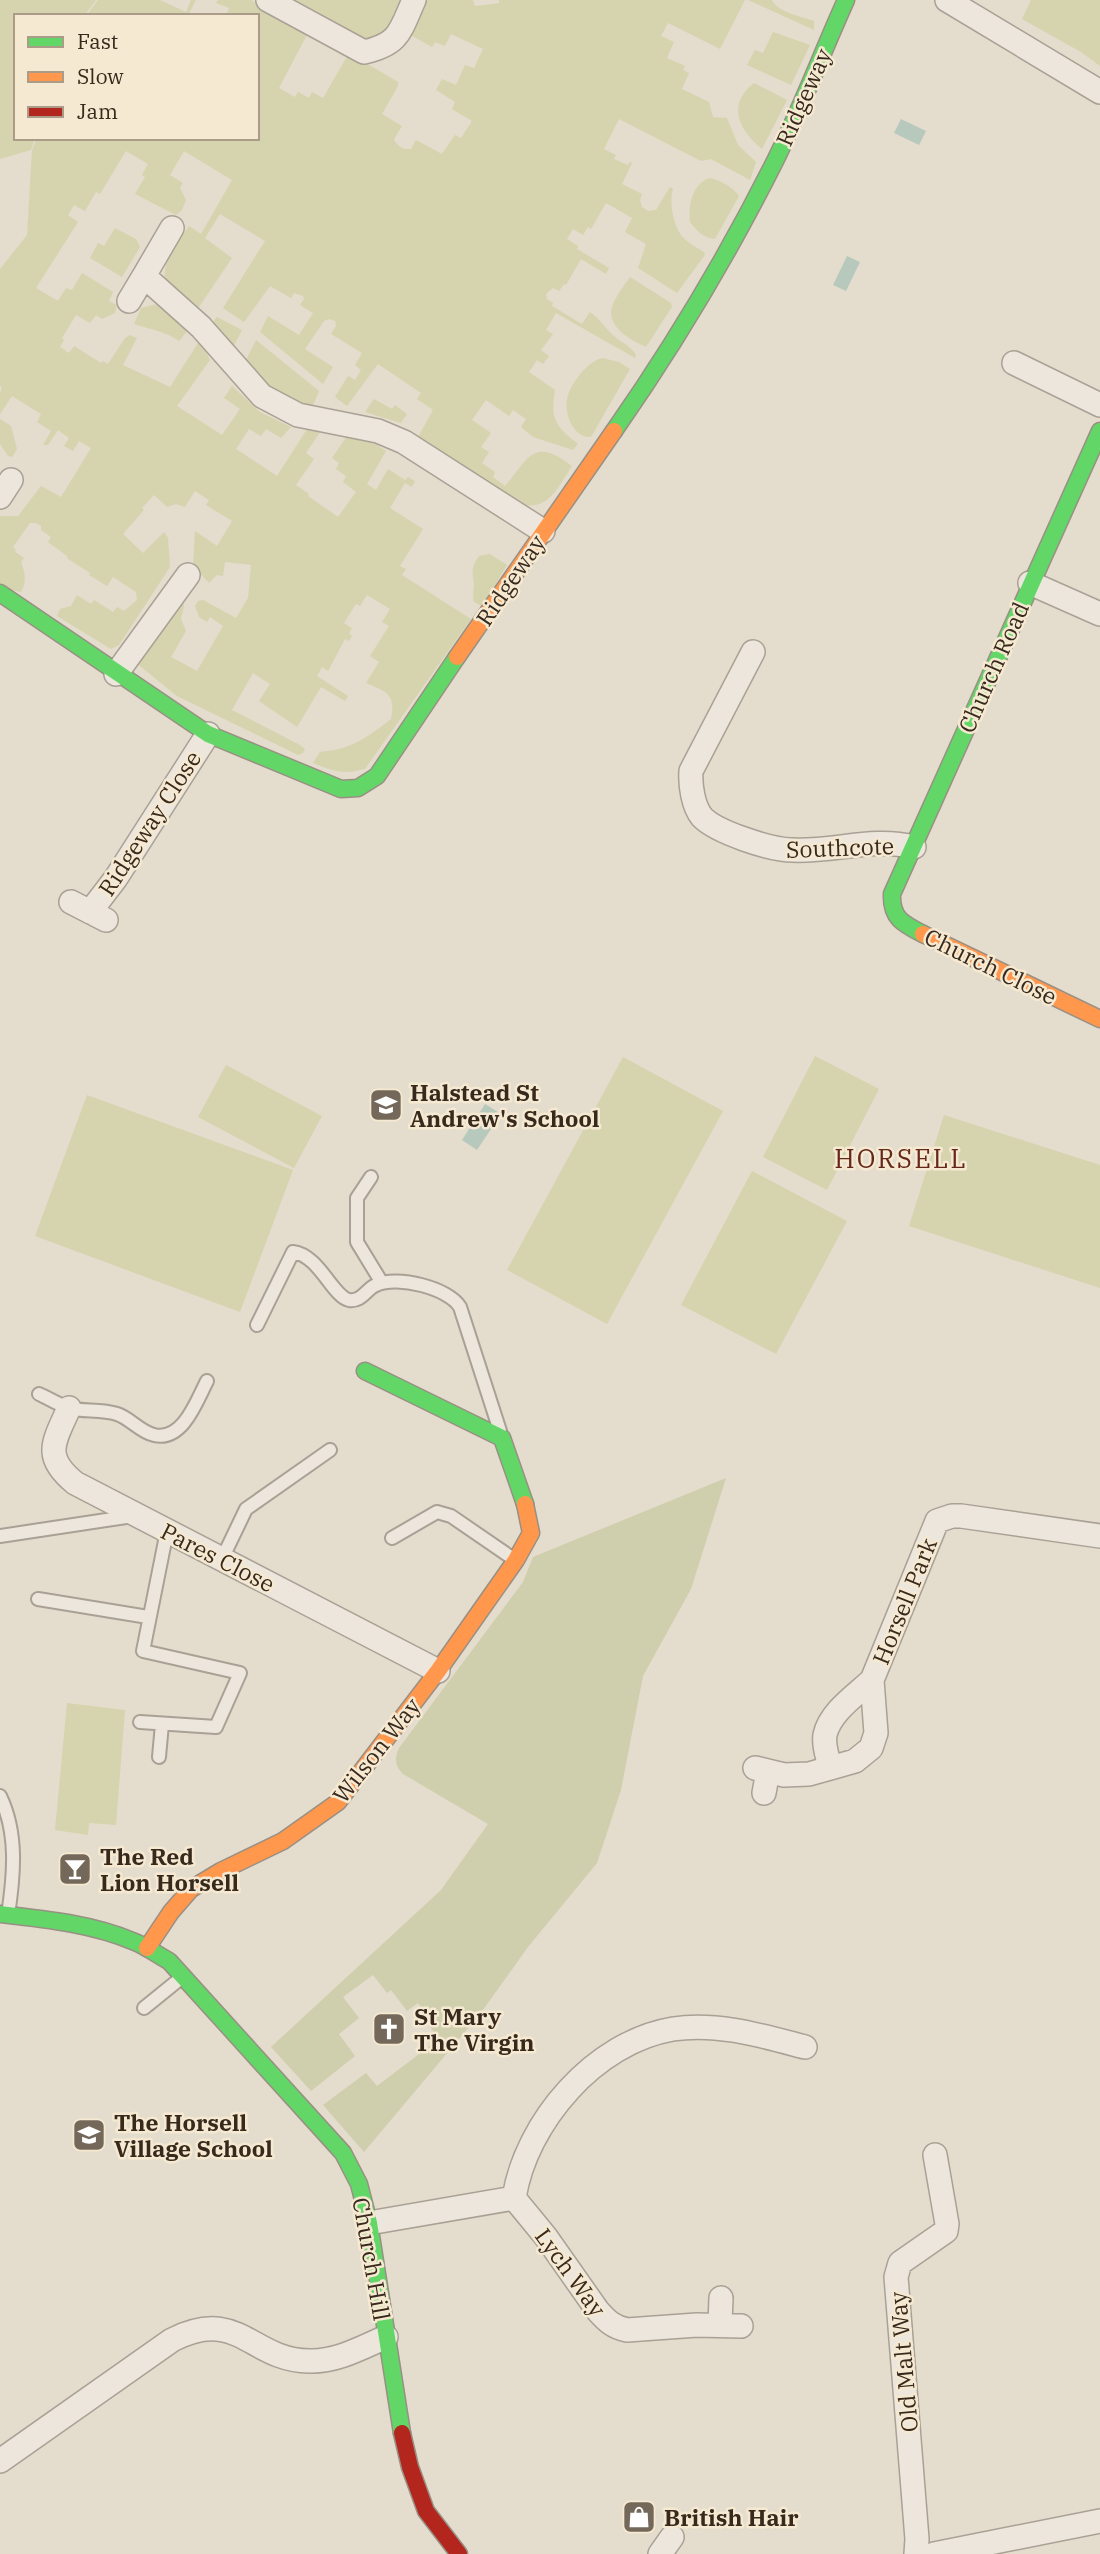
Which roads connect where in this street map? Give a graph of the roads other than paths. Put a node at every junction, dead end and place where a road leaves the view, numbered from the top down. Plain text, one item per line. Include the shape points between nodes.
1 (268, 0) edge
2 (414, 0) edge
3 (846, 0) edge
4 (947, 0) edge
5 (1100, 92) edge
6 (172, 228) dead end
7 (144, 276) junction
8 (128, 301) dead end
9 (1013, 365) dead end
10 (1100, 405) edge
11 (1100, 431) edge
12 (543, 531) junction
13 (188, 575) dead end
14 (1030, 583) junction
15 (0, 593) edge
16 (1100, 614) edge
17 (742, 657) dead end
18 (116, 674) junction
19 (208, 734) junction
20 (914, 847) junction
21 (891, 904) joint
22 (89, 911) dead end
23 (1100, 1019) edge
24 (371, 1177) dead end
25 (382, 1283) junction
26 (257, 1325) dead end
27 (365, 1371) dead end
28 (207, 1381) dead end
29 (39, 1394) dead end
30 (69, 1408) junction
31 (502, 1438) junction
32 (330, 1450) dead end
33 (136, 1515) junction
34 (167, 1531) junction
35 (0, 1536) edge
36 (1100, 1536) edge
37 (392, 1538) dead end
38 (222, 1559) junction
39 (516, 1560) junction
40 (38, 1599) dead end
41 (148, 1617) junction
42 (438, 1671) junction
43 (872, 1680) junction
44 (140, 1722) dead end
45 (162, 1724) junction
46 (159, 1758) dead end
47 (831, 1768) junction
48 (762, 1778) dead end
49 (0, 1796) edge
50 (0, 1868) edge
51 (13, 1874) junction
52 (4, 1914) edge
53 (148, 1948) junction
54 (184, 1976) junction
55 (144, 2008) dead end
56 (805, 2047) dead end
57 (934, 2155) dead end
58 (514, 2198) junction
59 (369, 2223) junction
60 (721, 2298) dead end
61 (386, 2337) junction
62 (0, 2461) edge
63 (1100, 2521) edge
64 (458, 2554) edge
65 (924, 2554) edge

1 - 2 street via 364,52 385,47 397,37
3 - 12 street, Ridgeway via 775,160 725,257 661,364
4 - 5 street
6 - 7 street
7 - 8 street
7 - 12 street via 201,327 262,396 298,415 378,431 404,442
9 - 10 street
11 - 14 street, Church Road
12 - 19 street, Ridgeway via 377,776 364,786 335,788
13 - 18 street
14 - 16 street
14 - 20 street, Church Road
15 - 18 street, Ridgeway
17 - 20 street, Southcote via 691,771 696,821 776,849 883,842
18 - 19 street, Ridgeway
19 - 22 street, Ridgeway Close via 116,878
20 - 21 street, Church Road
21 - 23 street, Church Close via 905,925
24 - 25 lane via 356,1198 357,1242
25 - 26 lane via 360,1298 348,1300 325,1274 293,1252
25 - 31 lane via 436,1288 456,1299
27 - 31 street
28 - 30 lane via 189,1418 167,1434 156,1436 119,1414
29 - 30 lane
30 - 33 street, Pares Close via 54,1441 58,1469
31 - 39 street, Wilson Way via 531,1533
32 - 38 lane via 246,1509
33 - 34 street, Pares Close
33 - 35 lane
34 - 38 street, Pares Close
34 - 41 lane
36 - 43 street, Horsell Park via 961,1516 937,1521
37 - 39 lane via 437,1512 451,1516
38 - 42 street, Pares Close
39 - 42 street, Wilson Way
40 - 41 lane
41 - 45 lane via 143,1651 240,1673 216,1727
42 - 53 street, Wilson Way via 338,1802 284,1842 191,1889
43 - 47 street, Horsell Park via 833,1719 825,1735
43 - 47 street, Horsell Park via 876,1733 871,1748 855,1761
44 - 45 lane
45 - 46 lane
47 - 48 street, Horsell Park
49 - 51 lane via 12,1833
50 - 51 lane
51 - 52 lane
52 - 53 street, Church Hill via 97,1930
53 - 54 street, Church Hill
54 - 55 lane
54 - 59 street, Church Hill via 343,2153 359,2184
56 - 58 street via 778,2048 725,2030 696,2027 659,2032 626,2046 587,2074 550,2110 531,2143
57 - 65 street, Old Malt Way via 946,2231 900,2263 897,2277 917,2539
58 - 59 street
58 - 60 street, Lych Way via 598,2311 616,2328 731,2325
59 - 61 street, Church Hill
61 - 62 street via 341,2356 311,2361 282,2357 222,2328 196,2330 172,2340
61 - 64 street, Church Hill via 414,2482 426,2511
63 - 65 street, Old Malt Way

